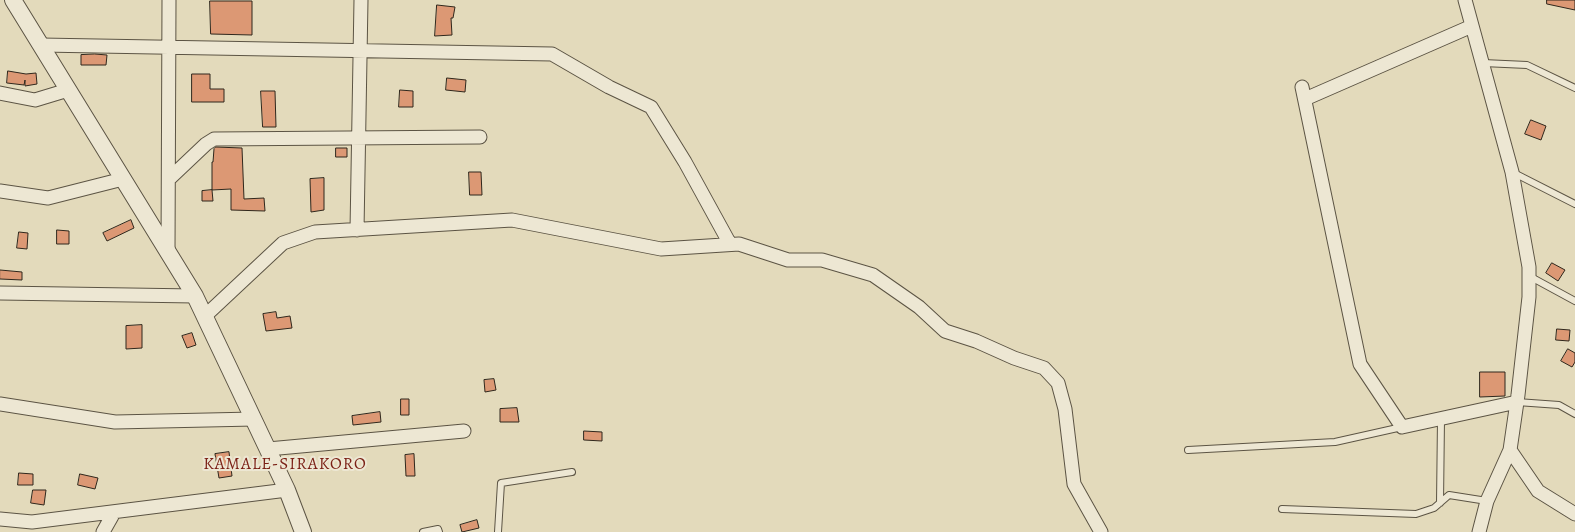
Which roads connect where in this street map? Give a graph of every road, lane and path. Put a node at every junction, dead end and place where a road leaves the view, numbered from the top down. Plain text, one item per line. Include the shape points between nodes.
1 (13, 0) edge
2 (170, 0) edge
3 (361, 0) edge
4 (1465, 0) edge
5 (1472, 26) junction
6 (41, 45) junction
7 (169, 47) junction
8 (360, 50) junction
9 (1483, 63) junction
10 (1575, 88) edge
11 (68, 90) junction
12 (0, 92) edge
13 (480, 137) dead end
14 (359, 138) junction
15 (1512, 172) junction
16 (123, 179) junction
17 (169, 179) junction
18 (0, 191) edge
19 (1575, 204) edge
20 (357, 230) junction
21 (730, 244) junction
22 (168, 253) junction
23 (1529, 276) junction
24 (0, 292) edge
25 (195, 296) junction
26 (1575, 301) edge
27 (205, 316) junction
28 (1517, 402) junction
29 (0, 404) edge
30 (1575, 414) edge
31 (254, 419) junction
32 (1440, 419) junction
33 (1402, 428) junction
34 (464, 431) dead end
35 (268, 449) junction
36 (1188, 450) dead end
37 (1510, 450) junction
38 (572, 472) dead end
39 (287, 490) junction
40 (1487, 501) junction
41 (1440, 503) junction
42 (1282, 509) dead end
43 (1575, 514) edge
44 (112, 516) dead end
45 (0, 519) edge
46 (103, 532) edge
47 (303, 532) edge
48 (423, 532) edge
49 (439, 532) edge
50 (498, 532) edge
51 (1102, 532) edge
52 (1479, 532) edge

1 - 6 street
2 - 7 street
3 - 8 street
4 - 5 street
5 - 9 street
5 - 33 street via 1304,93 1360,364
6 - 7 street
6 - 11 street
7 - 8 street
7 - 17 street
8 - 14 street
8 - 21 street via 552,54 609,87 651,107
9 - 10 lane via 1527,65
9 - 15 street
11 - 12 street via 35,100
11 - 16 street
13 - 14 street
14 - 17 street via 214,139
14 - 20 street
15 - 19 lane
15 - 23 street
16 - 18 street via 48,198
16 - 22 street
17 - 22 street
20 - 21 street via 512,220 661,249
20 - 27 street via 315,232 283,243
21 - 51 street via 738,244 788,260 822,260 873,275 919,307 945,331 1044,368 1058,383 1065,408 1074,484
22 - 25 street
23 - 26 lane
23 - 28 street
24 - 25 street
25 - 27 street
27 - 31 street
28 - 30 lane via 1558,405
28 - 32 street
28 - 37 street
29 - 31 street via 115,422
31 - 35 street
32 - 33 street
32 - 41 lane
33 - 36 lane via 1335,442
34 - 35 street
35 - 39 street
37 - 40 street
37 - 43 street via 1538,492
38 - 50 lane via 501,483
39 - 45 street via 32,522
39 - 47 street
40 - 41 lane via 1449,495
40 - 52 street
41 - 42 lane via 1434,508 1416,514
44 - 46 street
48 - 49 lane via 438,529

